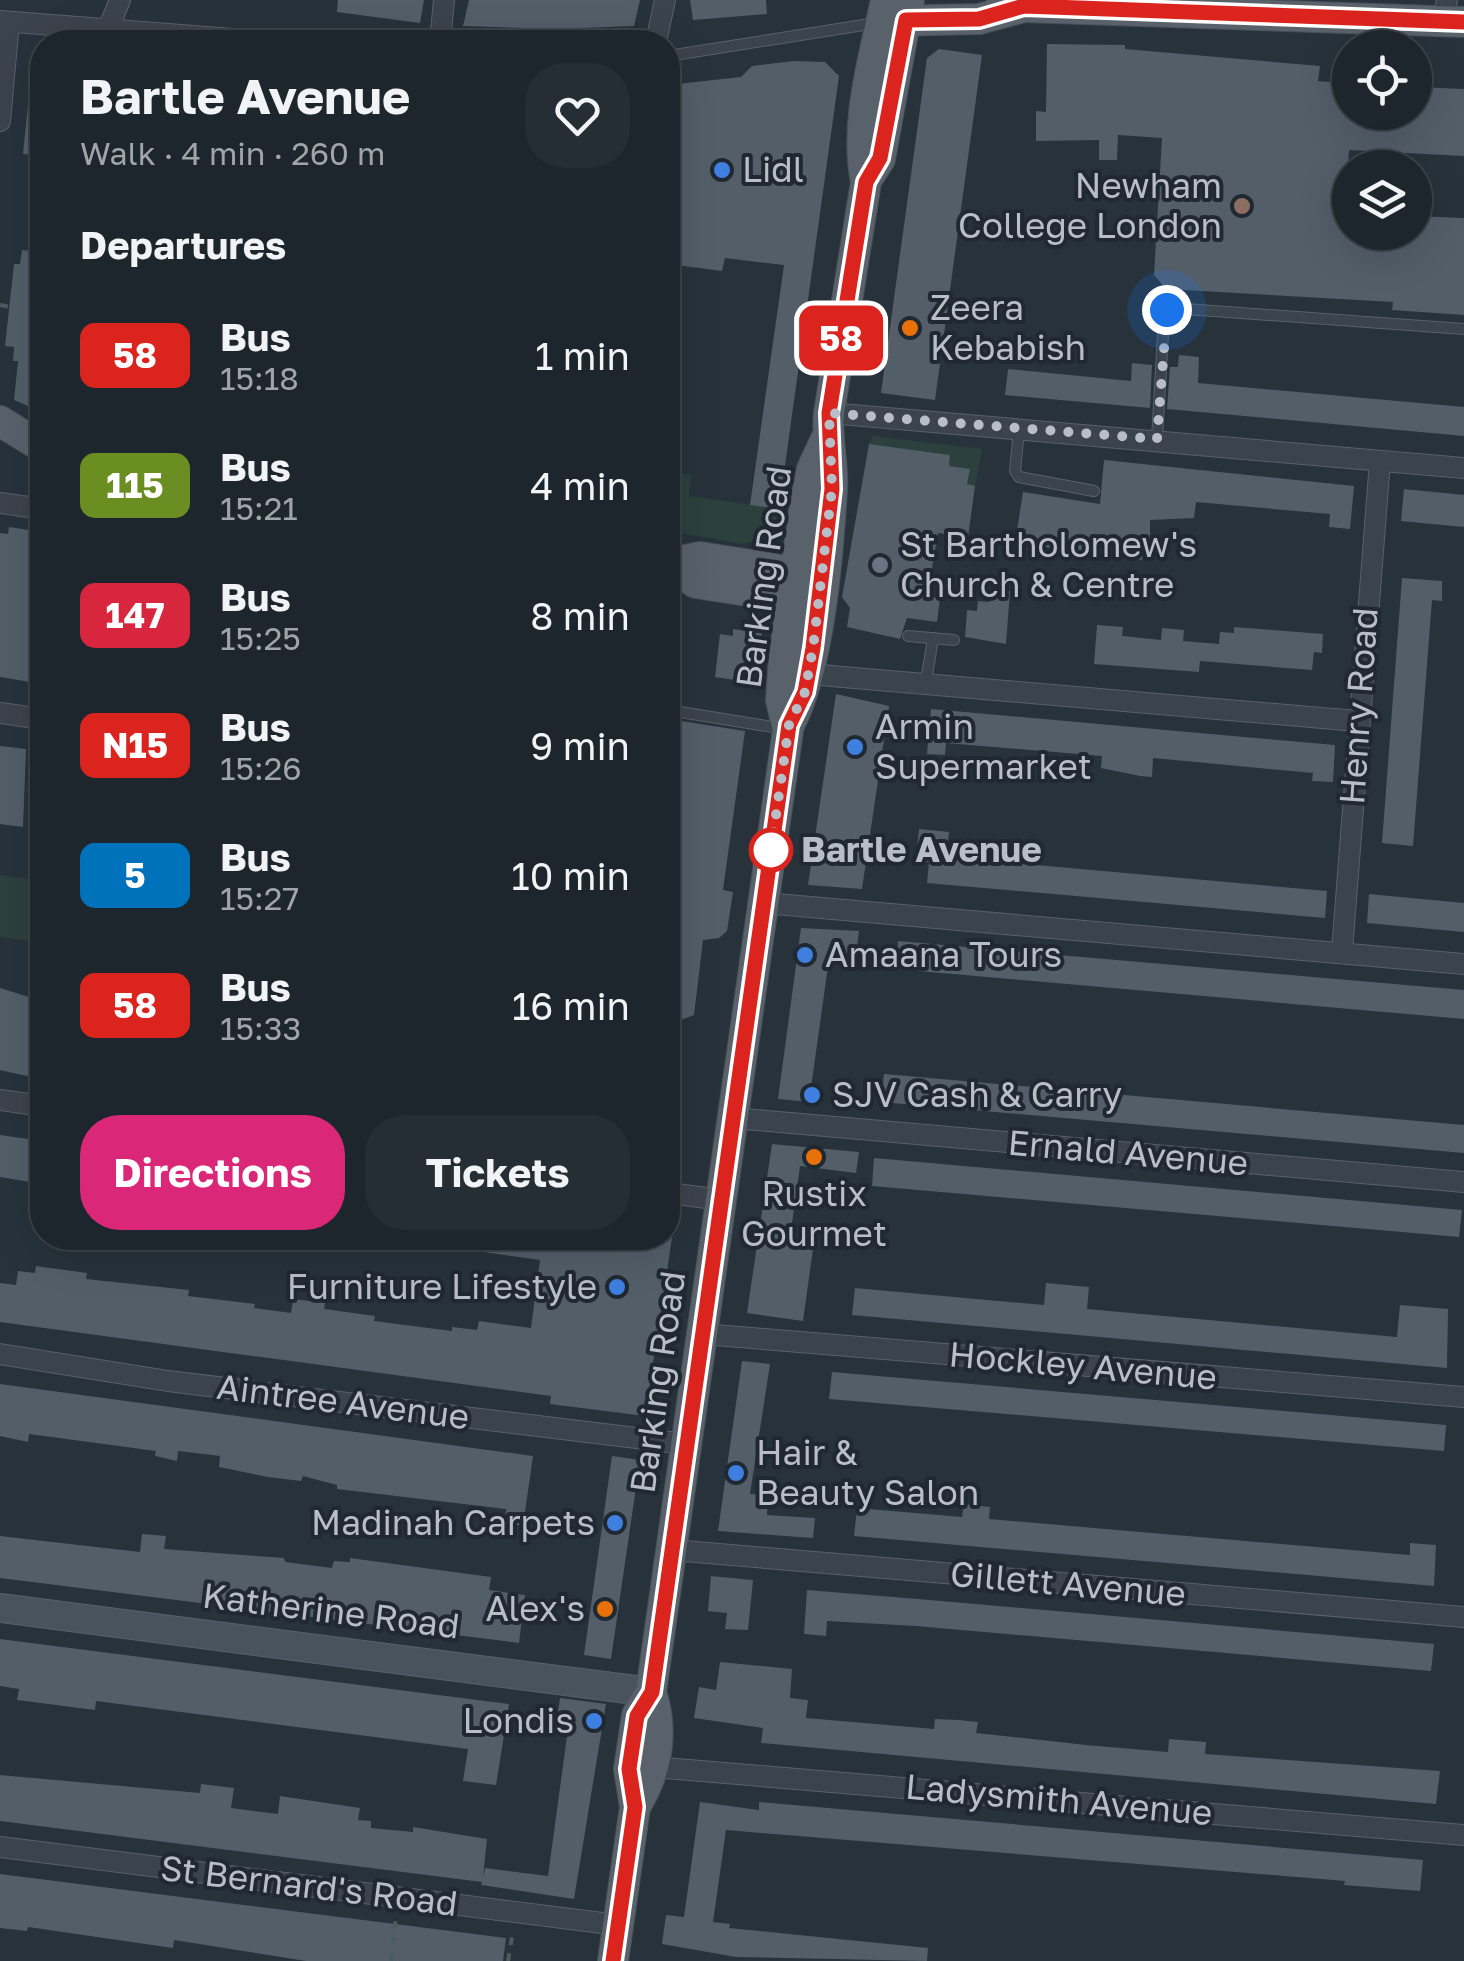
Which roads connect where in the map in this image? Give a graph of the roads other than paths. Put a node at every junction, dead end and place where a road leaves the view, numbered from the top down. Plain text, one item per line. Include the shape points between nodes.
1 (120, 0) edge
2 (444, 0) edge
3 (665, 0) edge
4 (1013, 3) edge
5 (895, 10) edge
6 (1451, 14) edge
7 (5, 21) edge
8 (108, 30) joint
9 (441, 30) edge
10 (659, 30) edge
11 (680, 54) edge
12 (0, 121) edge
13 (1464, 329) edge
14 (0, 421) edge
15 (828, 426) junction
16 (1019, 428) junction
17 (1157, 439) junction
18 (30, 440) edge
19 (1380, 461) junction
20 (1464, 468) edge
21 (1094, 490) dead end
22 (0, 503) edge
23 (30, 507) edge
24 (807, 587) junction
25 (908, 636) dead end
26 (933, 638) junction
27 (954, 640) dead end
28 (808, 674) junction
29 (926, 682) junction
30 (680, 712) edge
31 (0, 713) edge
32 (30, 717) edge
33 (1357, 721) junction
34 (789, 728) junction
35 (764, 903) junction
36 (1342, 950) junction
37 (1464, 964) edge
38 (0, 1100) edge
39 (30, 1104) edge
40 (733, 1118) junction
41 (1464, 1182) edge
42 (680, 1195) edge
43 (722, 1200) junction
44 (702, 1334) junction
45 (0, 1354) edge
46 (1464, 1397) edge
47 (686, 1444) junction
48 (672, 1550) junction
49 (0, 1608) edge
50 (1464, 1617) edge
51 (652, 1692) junction
52 (653, 1767) junction
53 (635, 1807) junction
54 (1464, 1834) edge
55 (0, 1847) edge
56 (618, 1925) junction
57 (613, 1961) edge

1 - 8 street
2 - 9 street
3 - 10 street
4 - 5 main road via 979,19
4 - 6 main road
5 - 11 lane
5 - 15 main road, Barking Road via 880,158 866,182
7 - 8 street
7 - 12 street
13 - 17 lane via 1172,308 1164,316
14 - 18 main road
15 - 16 street
15 - 24 main road, Barking Road via 832,489
16 - 17 street
16 - 21 lane via 1019,477
17 - 19 street
19 - 20 street
19 - 33 street, Henry Road
22 - 23 street
24 - 28 main road, Barking Road
24 - 34 main road, Barking Road via 781,700
25 - 26 lane
26 - 27 lane
26 - 29 lane
28 - 29 street
28 - 34 main road, Barking Road
29 - 33 street
30 - 34 lane
31 - 32 street
33 - 36 street, Henry Road
34 - 35 main road, Barking Road
35 - 36 street
35 - 40 main road, Barking Road
36 - 37 street
38 - 39 street
40 - 41 street, Ernald Avenue
40 - 43 main road, Barking Road
42 - 43 street
43 - 44 main road, Barking Road
44 - 46 street, Hockley Avenue
44 - 47 main road, Barking Road
45 - 47 street, Aintree Avenue
47 - 48 main road, Barking Road
48 - 50 street, Gillett Avenue
48 - 51 main road, Barking Road
49 - 51 main road, Katherine Road
51 - 52 main road, Barking Road via 660,1719
51 - 53 main road, Barking Road via 637,1716 629,1769
52 - 53 main road, Barking Road
52 - 54 street, Ladysmith Avenue
53 - 56 main road, Barking Road
55 - 56 street, St Bernard's Road
56 - 57 main road, Barking Road

